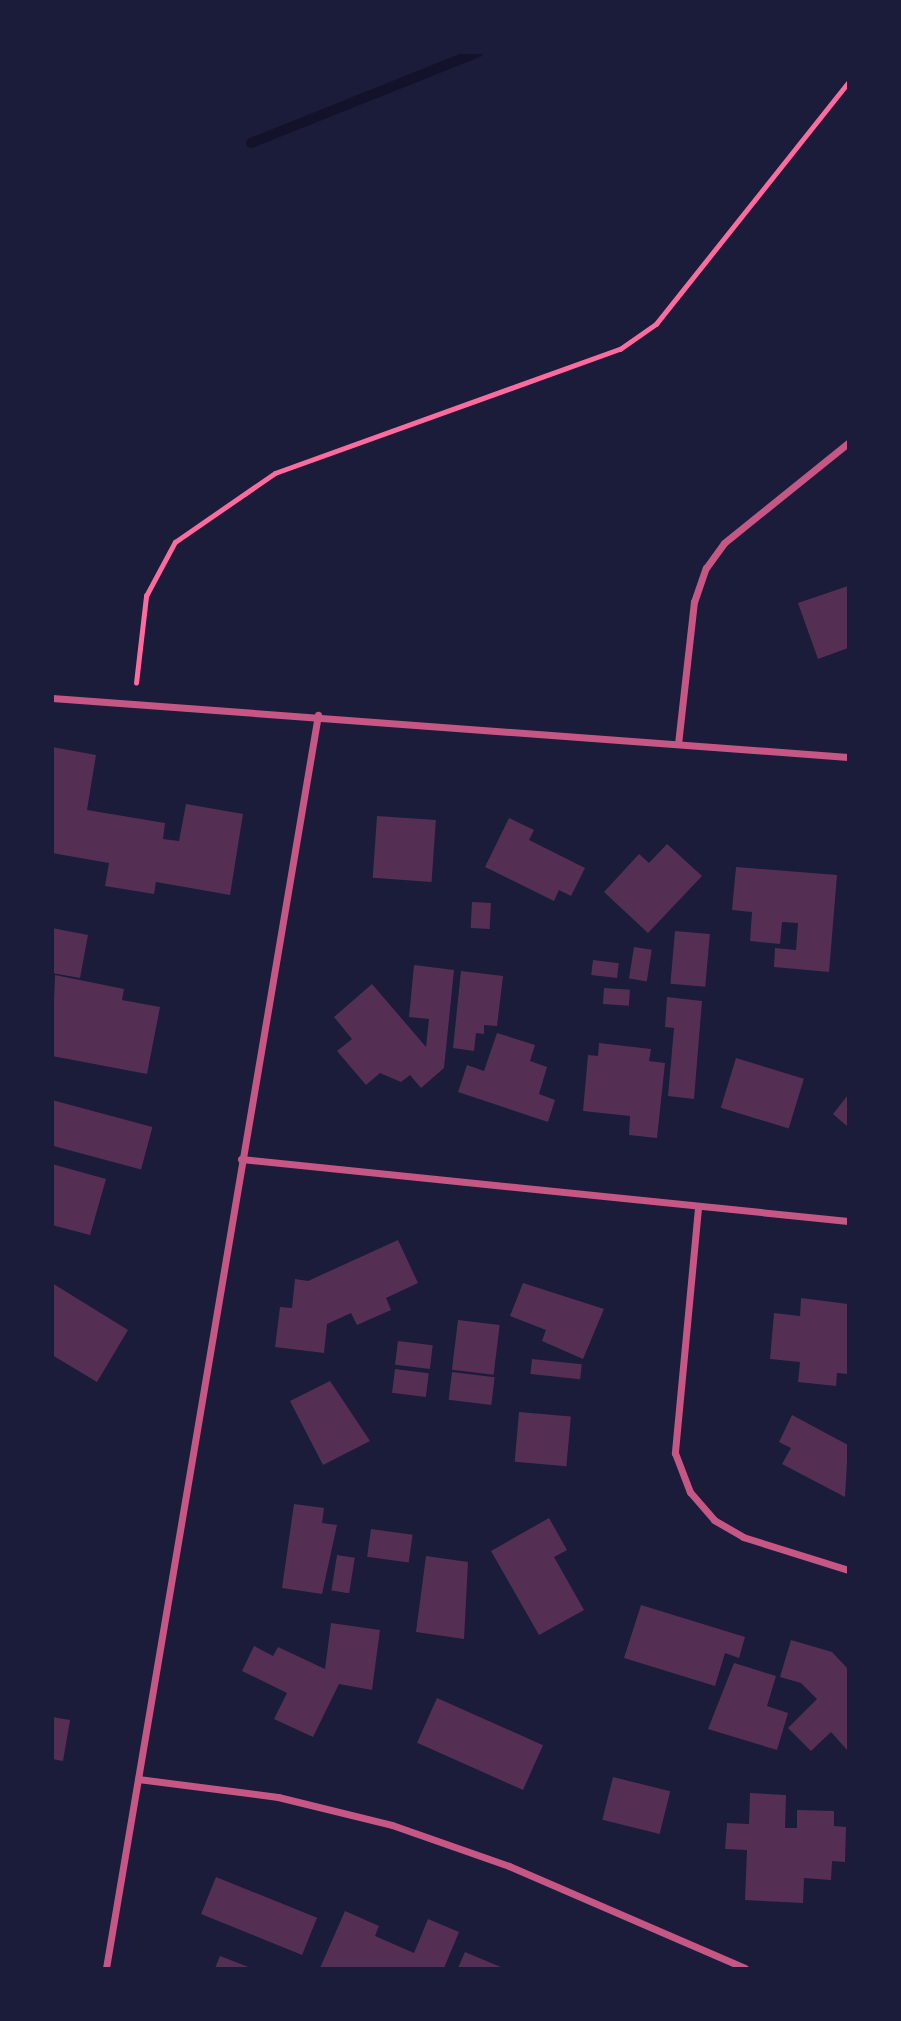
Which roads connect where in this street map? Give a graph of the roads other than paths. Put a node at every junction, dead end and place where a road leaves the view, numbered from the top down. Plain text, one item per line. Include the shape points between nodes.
1 (849, 443) edge
2 (52, 698) edge
3 (318, 715) junction
4 (678, 744) junction
5 (849, 757) edge
6 (241, 1159) junction
7 (698, 1208) junction
8 (849, 1222) edge
9 (849, 1570) edge
10 (138, 1779) junction
11 (106, 1969) edge
12 (745, 1969) edge

1 - 4 street via 724,543 706,568 694,602
2 - 3 street
3 - 4 street
3 - 6 street
4 - 5 street
6 - 7 street
6 - 10 street
7 - 8 street
7 - 9 street via 675,1453 690,1492 714,1520 743,1537
10 - 11 street
10 - 12 street via 278,1797 392,1825 509,1866

